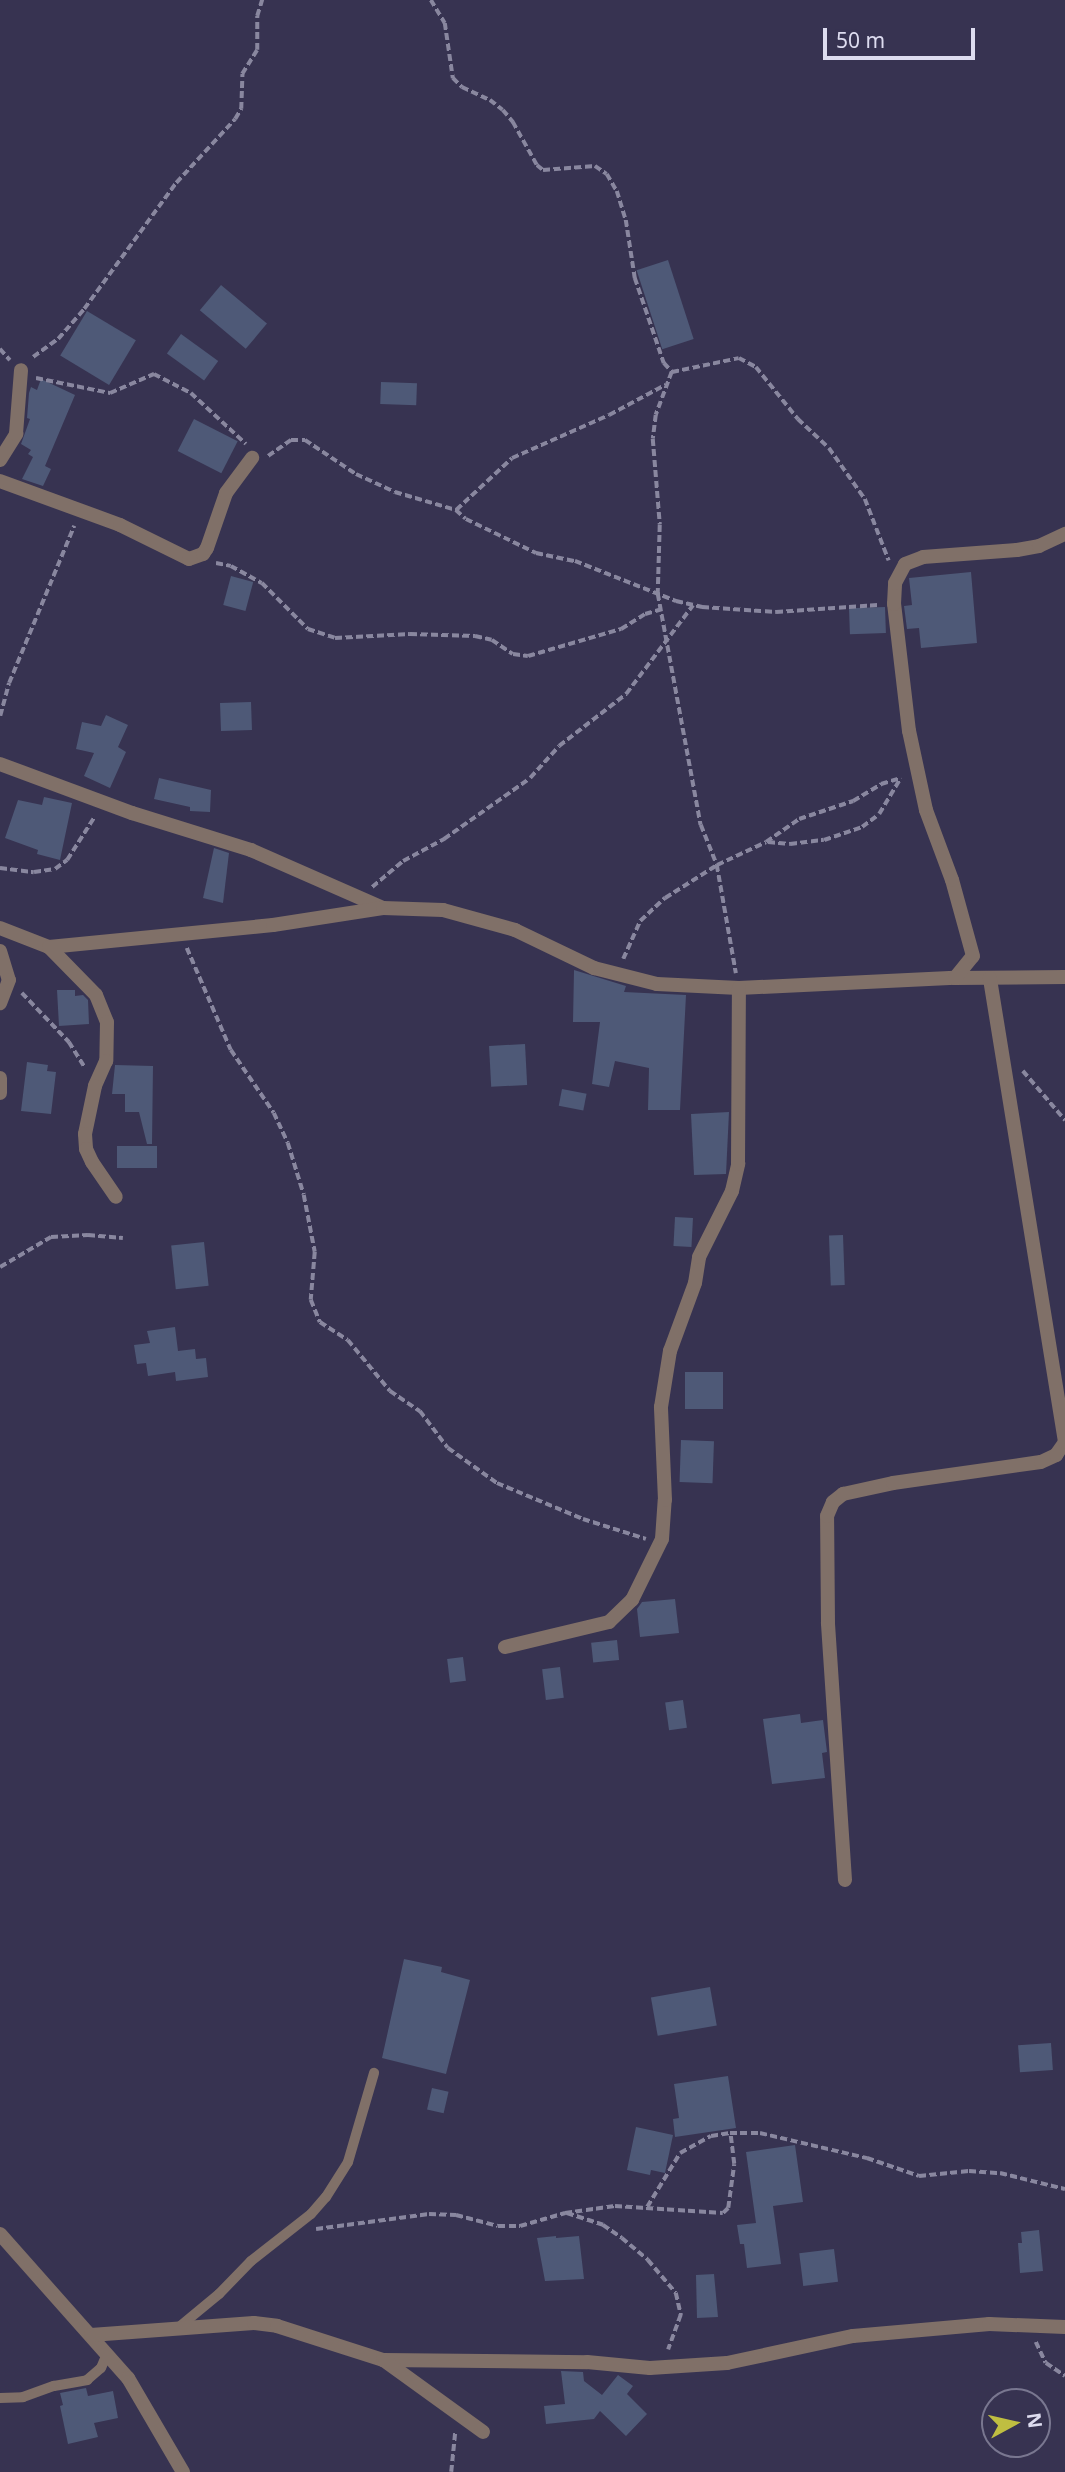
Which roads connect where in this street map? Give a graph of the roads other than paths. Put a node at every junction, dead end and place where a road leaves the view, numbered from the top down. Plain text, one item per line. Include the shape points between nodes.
1 (19, 368) road end
2 (252, 458) road end
3 (0, 460) edge
4 (0, 481) edge
5 (1065, 534) edge
6 (0, 764) edge
7 (383, 908) junction
8 (0, 928) edge
9 (49, 947) junction
10 (0, 951) edge
11 (1065, 977) edge
12 (955, 978) junction
13 (990, 978) junction
14 (739, 988) junction
15 (0, 1003) edge
16 (0, 1078) edge
17 (0, 1093) edge
18 (116, 1197) dead end
19 (505, 1647) dead end
20 (845, 1880) dead end
21 (374, 2073) dead end
22 (0, 2234) edge
23 (179, 2327) junction
24 (1065, 2327) edge
25 (91, 2334) junction
26 (107, 2354) junction
27 (383, 2360) junction
28 (0, 2398) edge
29 (483, 2432) dead end
30 (183, 2472) edge

1 - 3 street via 16,434
2 - 4 street via 226,493 207,548 189,559 120,525
5 - 12 street via 1017,550 923,557 905,564 895,583 894,604 926,810 973,956
6 - 7 street via 251,850
7 - 9 street via 273,925
7 - 14 street via 443,910 503,927 611,974 657,984
8 - 9 street
9 - 18 street via 103,1006 109,1040 95,1086 86,1149
10 - 15 street via 9,980
11 - 13 street
12 - 13 street
12 - 14 street
13 - 20 street via 1065,1442 1056,1455 1041,1462 892,1483 844,1494 833,1502 827,1516 828,1623
14 - 19 street via 738,1164 732,1191 699,1257 695,1283 670,1352 661,1406 666,1500 662,1539 632,1600 609,1622
16 - 17 street
21 - 23 lane via 348,2162 326,2197
22 - 25 street
23 - 25 street
23 - 27 street via 277,2326
24 - 27 street via 989,2324 853,2336 727,2362 660,2367
25 - 26 street
26 - 28 lane via 101,2368 87,2380 23,2397
26 - 30 street via 128,2378
27 - 29 street

